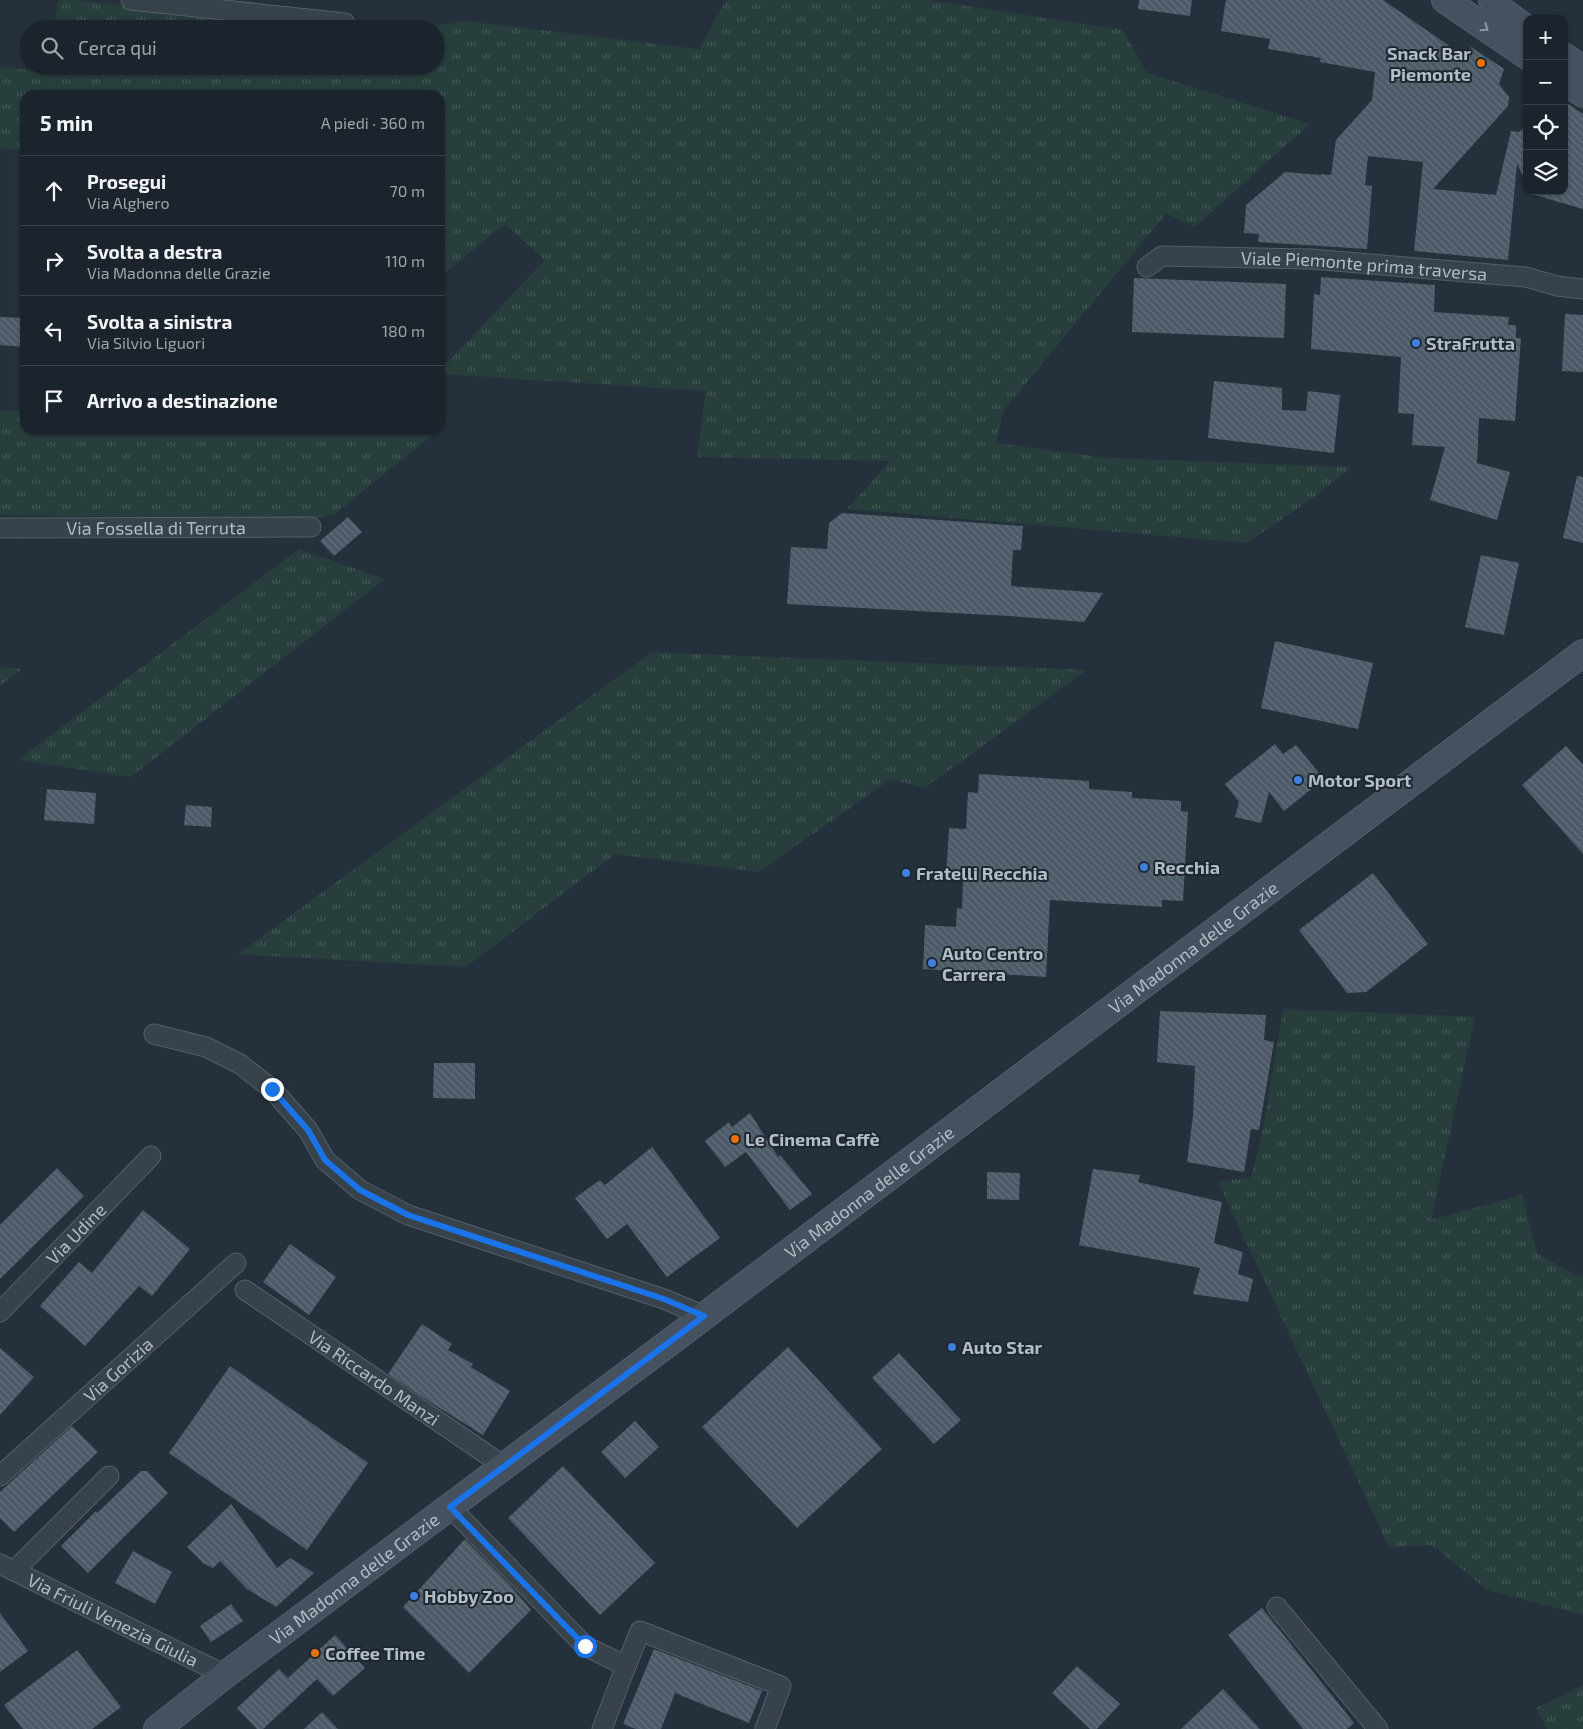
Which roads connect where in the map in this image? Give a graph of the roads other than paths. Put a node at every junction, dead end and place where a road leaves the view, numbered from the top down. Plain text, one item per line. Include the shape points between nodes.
1 (131, 0) edge
2 (1445, 0) edge
3 (1492, 0) edge
4 (317, 20) edge
5 (1523, 25) edge
6 (1523, 53) edge
7 (1568, 59) edge
8 (1583, 70) edge
9 (1568, 85) edge
10 (1583, 94) edge
11 (1147, 267) dead end
12 (1583, 289) edge
13 (312, 527) dead end
14 (0, 528) edge
15 (1583, 653) edge
16 (154, 1034) dead end
17 (151, 1156) dead end
18 (236, 1263) dead end
19 (245, 1290) dead end
20 (0, 1312) edge
21 (704, 1316) junction
22 (504, 1466) junction
23 (0, 1476) edge
24 (109, 1476) dead end
25 (450, 1507) junction
26 (7, 1568) edge
27 (1277, 1607) dead end
28 (626, 1666) junction
29 (225, 1675) junction
30 (157, 1729) edge
31 (602, 1729) edge
32 (765, 1729) edge
33 (1378, 1729) edge

1 - 4 street
2 -> 6 street
3 - 5 street
7 - 8 street
9 - 10 street
11 - 12 street, Viale Piemonte prima traversa via 1162,256 1311,259 1526,277
13 - 14 street, Via Fossella di Terruta
15 - 21 street, Via Madonna delle Grazie
16 - 21 street via 206,1047 240,1064 272,1089 308,1130 325,1160 360,1190 408,1215 664,1299
17 - 20 street, Via Udine
18 - 23 street, Via Gorizia
19 - 22 street, Via Riccardo Manzi
21 - 22 street, Via Madonna delle Grazie
22 - 25 street, Via Madonna delle Grazie
24 - 26 street
25 - 28 street via 585,1646
25 - 29 street, Via Madonna delle Grazie
26 - 29 street, Via Friuli Venezia Giulia
27 - 33 street
28 - 31 street
28 - 32 street via 640,1631 781,1686
29 - 30 street, Via Madonna delle Grazie

